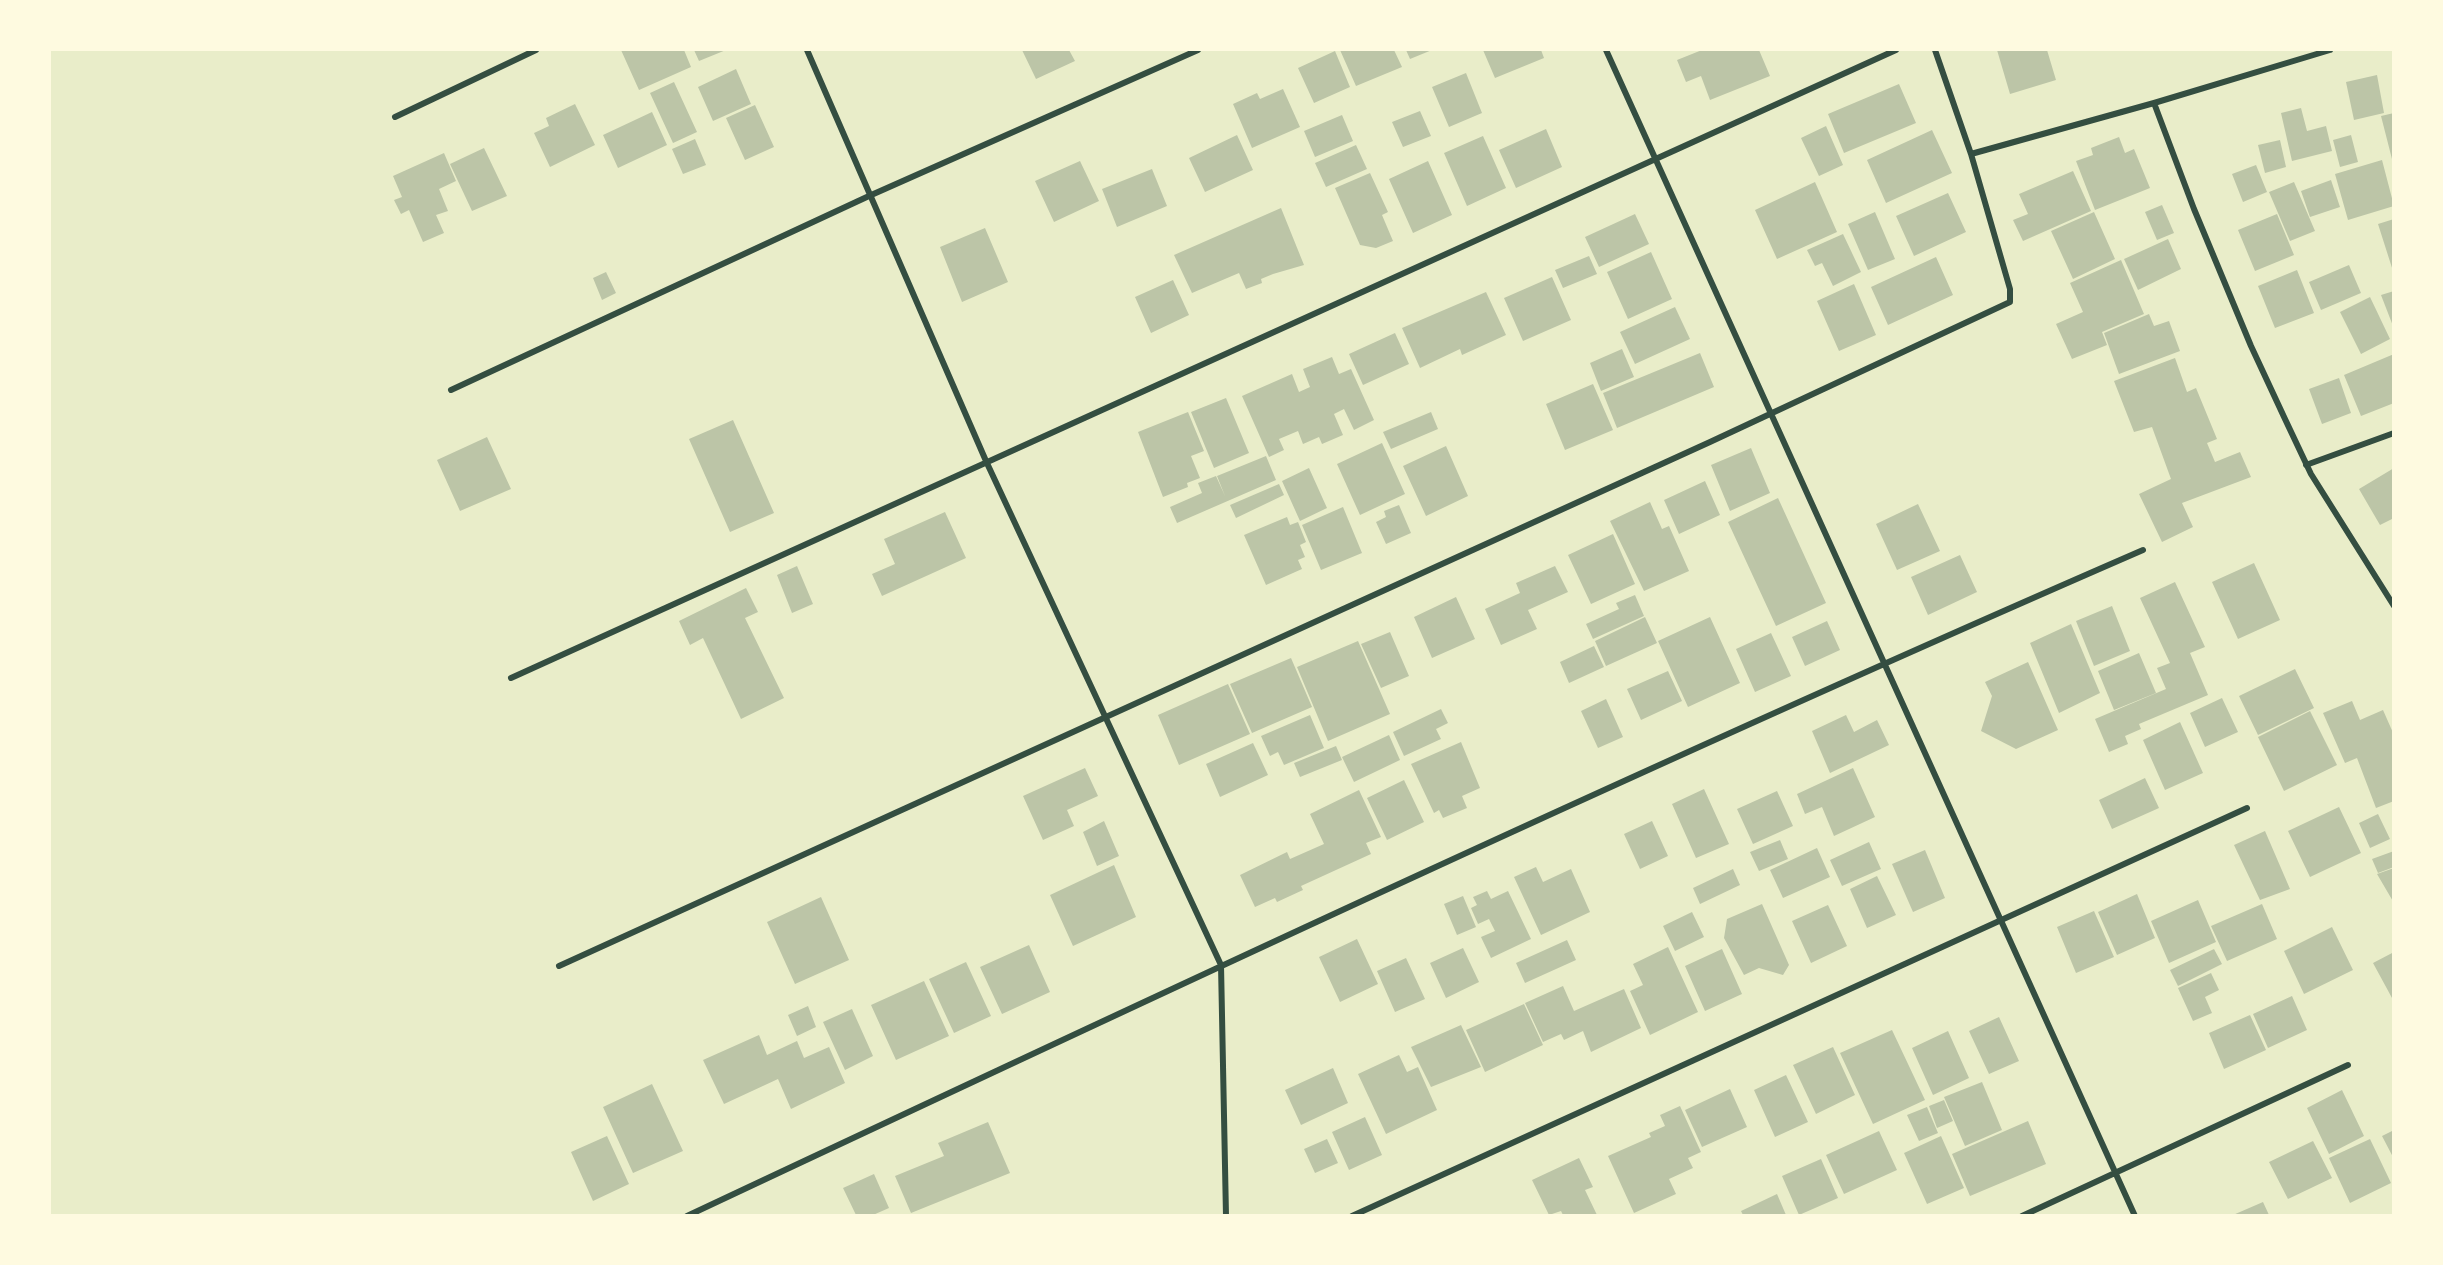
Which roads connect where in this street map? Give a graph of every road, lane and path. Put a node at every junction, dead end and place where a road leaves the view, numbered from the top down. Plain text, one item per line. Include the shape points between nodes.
1 (536, 50) edge
2 (807, 50) edge
3 (1198, 50) edge
4 (1606, 50) edge
5 (1896, 50) edge
6 (1935, 50) edge
7 (2330, 50) edge
8 (2154, 103) junction
9 (395, 117) dead end
10 (1971, 154) junction
11 (1656, 158) junction
12 (869, 196) junction
13 (451, 390) dead end
14 (1772, 413) junction
15 (2394, 433) edge
16 (986, 461) junction
17 (2306, 465) junction
18 (2143, 550) dead end
19 (2394, 606) edge
20 (1884, 663) junction
21 (511, 678) dead end
22 (1107, 717) junction
23 (2247, 808) dead end
24 (2002, 921) junction
25 (1221, 965) junction
26 (559, 966) dead end
27 (2348, 1065) dead end
28 (2115, 1172) junction
29 (687, 1215) edge
30 (1226, 1215) edge
31 (1352, 1215) edge
32 (2022, 1215) edge
33 (2135, 1215) edge

1 - 9 street
2 - 12 street
3 - 12 street
4 - 11 street
5 - 11 street
6 - 10 street
7 - 8 street
8 - 10 street
8 - 17 street via 2251,346
10 - 14 street via 2010,289 2010,302
11 - 14 street
11 - 16 street
12 - 13 street
12 - 16 street
14 - 20 street
14 - 22 street
15 - 17 street
16 - 21 street
16 - 22 street
17 - 19 street
18 - 20 street
20 - 24 street
20 - 25 street
22 - 25 street
22 - 26 street
23 - 24 street
24 - 28 street
24 - 31 street
25 - 29 street
25 - 30 street
27 - 28 street
28 - 32 street
28 - 33 street

